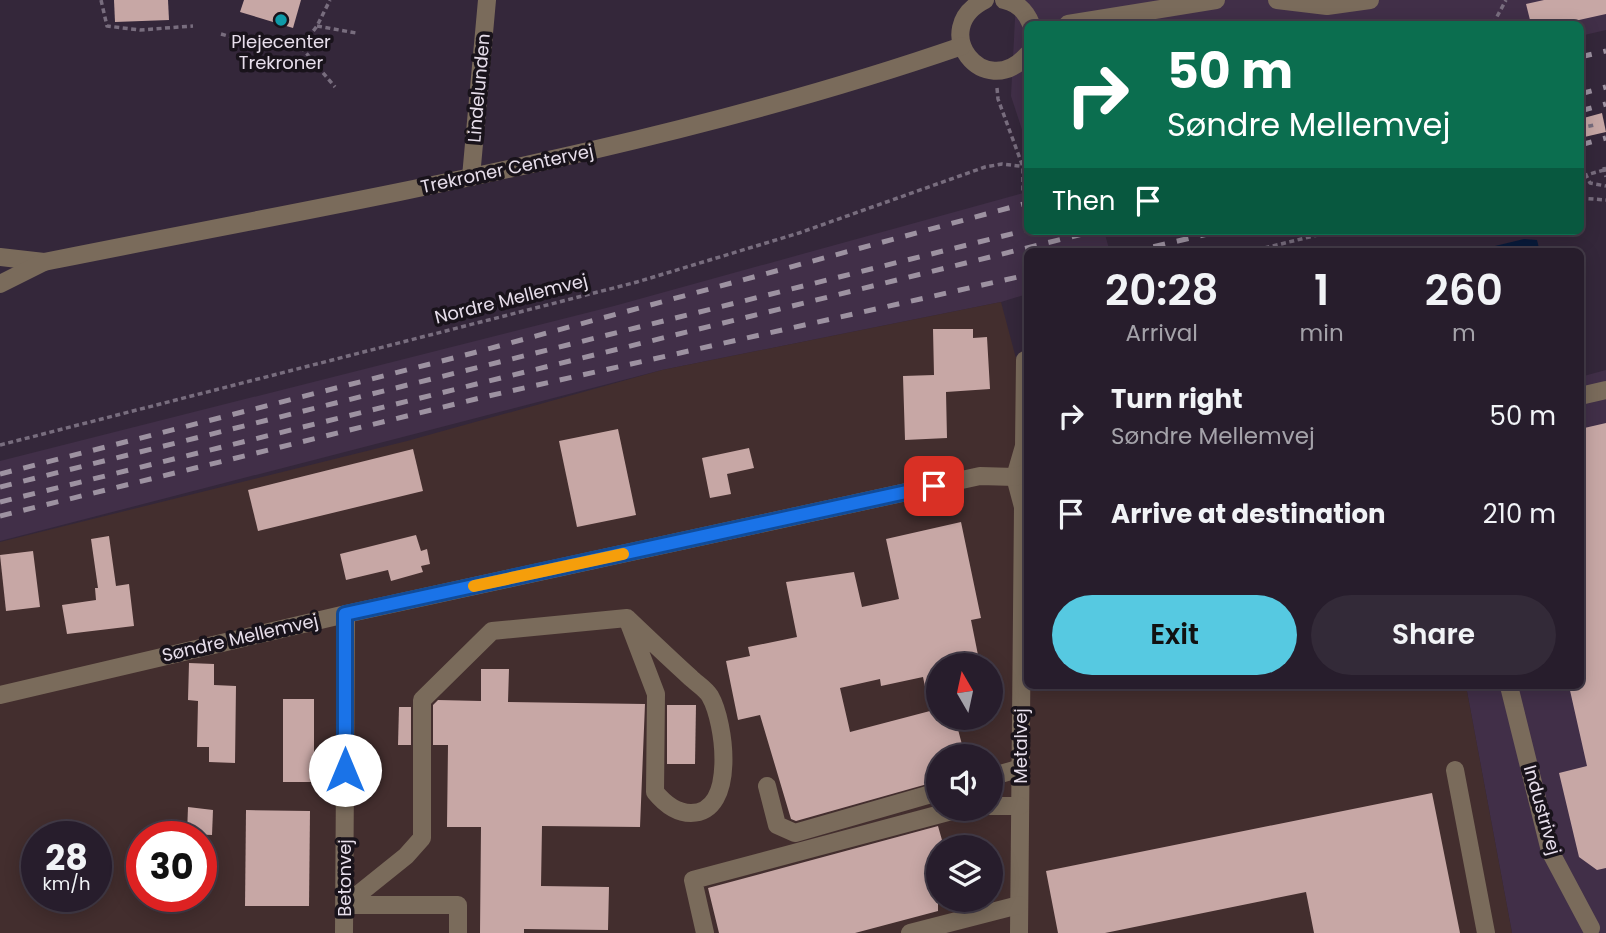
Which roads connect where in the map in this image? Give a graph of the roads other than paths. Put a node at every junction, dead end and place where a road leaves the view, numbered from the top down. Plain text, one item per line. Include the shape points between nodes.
1 (487, 0) edge
2 (985, 0) edge
3 (1004, 0) edge
4 (1216, 0) edge
5 (1277, 0) edge
6 (1370, 0) edge
7 (1337, 2) edge
8 (1167, 11) edge
9 (1030, 21) edge
10 (1091, 21) edge
11 (962, 46) junction
12 (1024, 57) edge
13 (471, 177) junction
14 (0, 257) edge
15 (44, 262) junction
16 (0, 284) edge
17 (1606, 390) edge
18 (1584, 395) edge
19 (1024, 446) edge
20 (1021, 475) edge
21 (345, 614) junction
22 (627, 618) junction
23 (1024, 682) edge
24 (1510, 689) edge
25 (0, 695) edge
26 (1020, 768) junction
27 (1455, 770) dead end
28 (1003, 773) edge
29 (767, 786) dead end
30 (926, 795) edge
31 (1003, 806) edge
32 (1020, 806) junction
33 (926, 818) edge
34 (345, 905) junction
35 (1019, 905) junction
36 (1594, 927) edge
37 (344, 933) edge
38 (458, 933) edge
39 (705, 933) edge
40 (910, 933) edge
41 (1019, 933) edge
42 (1486, 933) edge

1 - 13 street, Lindelunden
2 - 11 street via 967,13 960,35
3 - 9 street via 1014,2
4 - 8 street
5 - 7 street
6 - 7 street
8 - 10 street
11 - 12 street via 969,59 995,72 1008,70
11 - 13 street, Trekroner Centervej via 759,109
13 - 15 street, Trekroner Centervej
14 - 15 street, Trekroner Centervej
15 - 16 street, Trekroner Centervej
17 - 18 street
19 - 20 street
20 - 21 street, Søndre Mellemvej via 980,476
20 - 23 street, Metalvej
21 - 25 street, Søndre Mellemvej
21 - 34 street, Betonvej
22 - 22 street via 656,695 655,792 675,809 701,812 712,806 723,782 719,728 710,696
22 - 34 street via 492,631 422,700 422,838
23 - 26 street, Metalvej
24 - 36 street, Industrivej via 1550,851
26 - 28 street
26 - 32 street, Metalvej
27 - 42 street
29 - 30 street via 777,825 796,833
31 - 32 street
32 - 35 street, Metalvej
33 - 39 street via 693,880
34 - 37 street, Betonvej
34 - 38 street via 458,905
35 - 40 street
35 - 41 street, Metalvej

